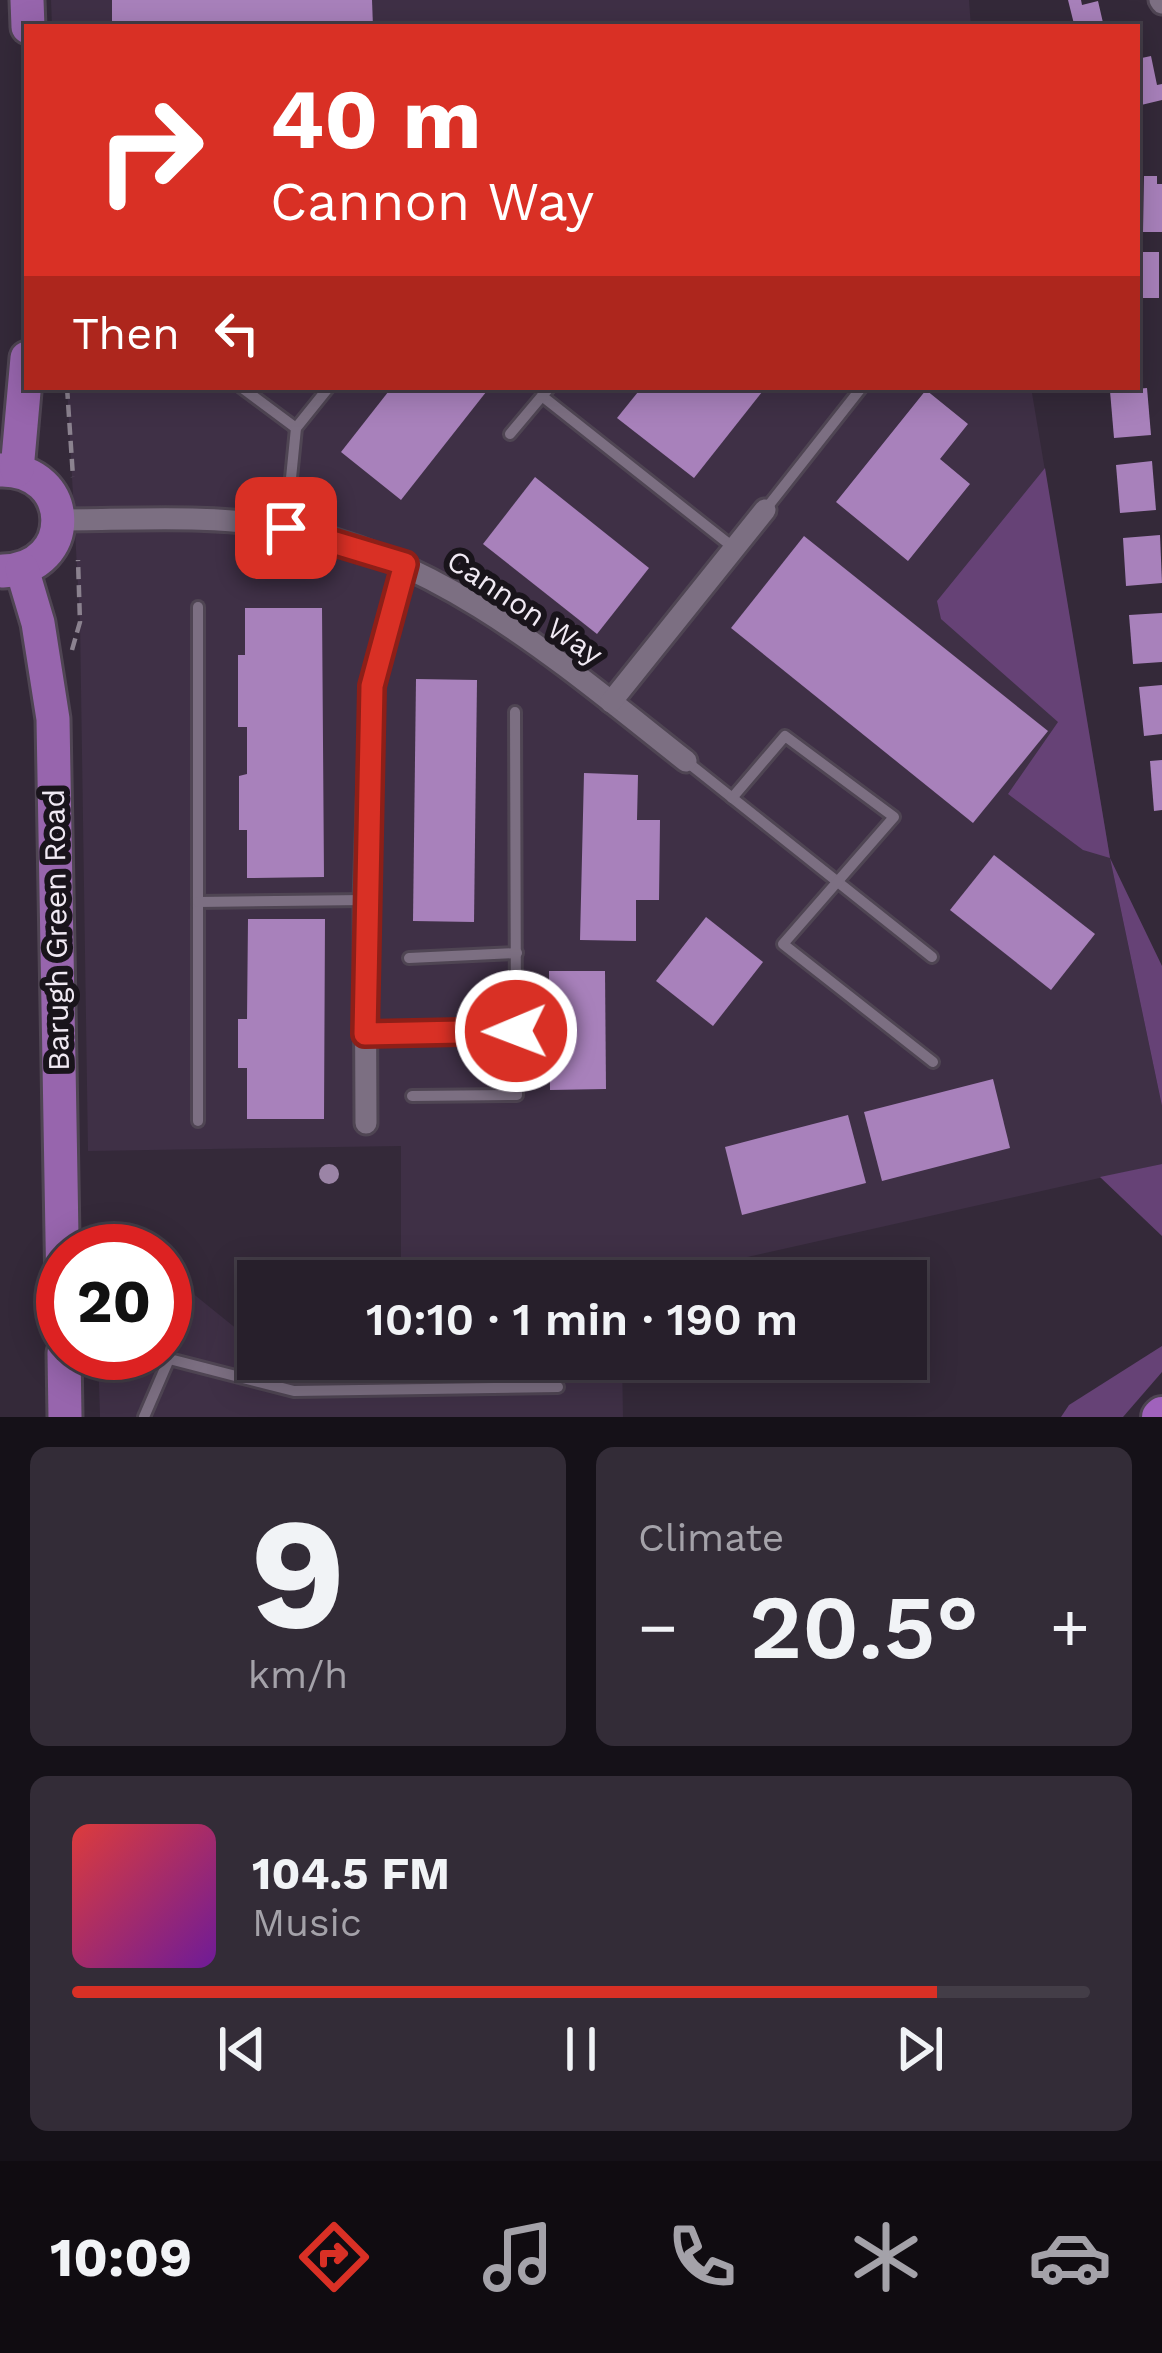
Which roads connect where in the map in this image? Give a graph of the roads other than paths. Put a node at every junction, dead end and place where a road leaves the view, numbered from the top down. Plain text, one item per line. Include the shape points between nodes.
1 (24, 376) edge
2 (245, 390) edge
3 (327, 390) edge
4 (860, 390) edge
5 (546, 392) edge
6 (296, 428) junction
7 (509, 434) dead end
8 (8, 470) edge
9 (765, 510) joint
10 (58, 520) junction
11 (286, 528) junction
12 (734, 548) junction
13 (405, 564) junction
14 (11, 570) edge
15 (198, 607) dead end
16 (611, 702) junction
17 (515, 712) dead end
18 (686, 760) joint
19 (732, 798) junction
20 (838, 882) junction
21 (365, 900) junction
22 (198, 902) junction
23 (517, 953) junction
24 (932, 957) dead end
25 (409, 958) dead end
26 (516, 1031) junction
27 (365, 1034) junction
28 (933, 1062) dead end
29 (412, 1096) dead end
30 (198, 1121) dead end
31 (366, 1123) dead end
32 (62, 1224) edge
33 (192, 1365) edge
34 (64, 1380) edge
35 (160, 1380) edge
36 (558, 1387) dead end
37 (65, 1417) edge
38 (144, 1417) edge

1 - 8 main road
2 - 6 lane
3 - 6 lane
4 - 9 lane
5 - 7 lane
5 - 12 lane
6 - 11 lane
8 - 10 main road via 44,484
9 - 12 street, Cannon Way
10 - 11 street, Cannon Way
10 - 14 main road, Barugh Green Road via 46,554
11 - 13 street, Cannon Way
12 - 16 street, Cannon Way
13 - 16 street, Cannon Way via 498,617
13 - 21 street, Cannon Way via 372,686
14 - 32 main road, Barugh Green Road via 38,623 52,719
15 - 22 lane
16 - 18 street, Cannon Way
17 - 23 lane
18 - 19 lane
19 - 20 lane
19 - 20 lane via 784,736 894,817
20 - 24 lane
20 - 28 lane via 783,944
21 - 22 lane
21 - 27 street, Cannon Way
22 - 30 lane
23 - 25 lane
23 - 26 lane
26 - 27 lane
26 - 29 lane via 517,1095
27 - 31 street, Cannon Way
33 - 36 lane via 294,1391
34 - 37 main road
35 - 38 lane

